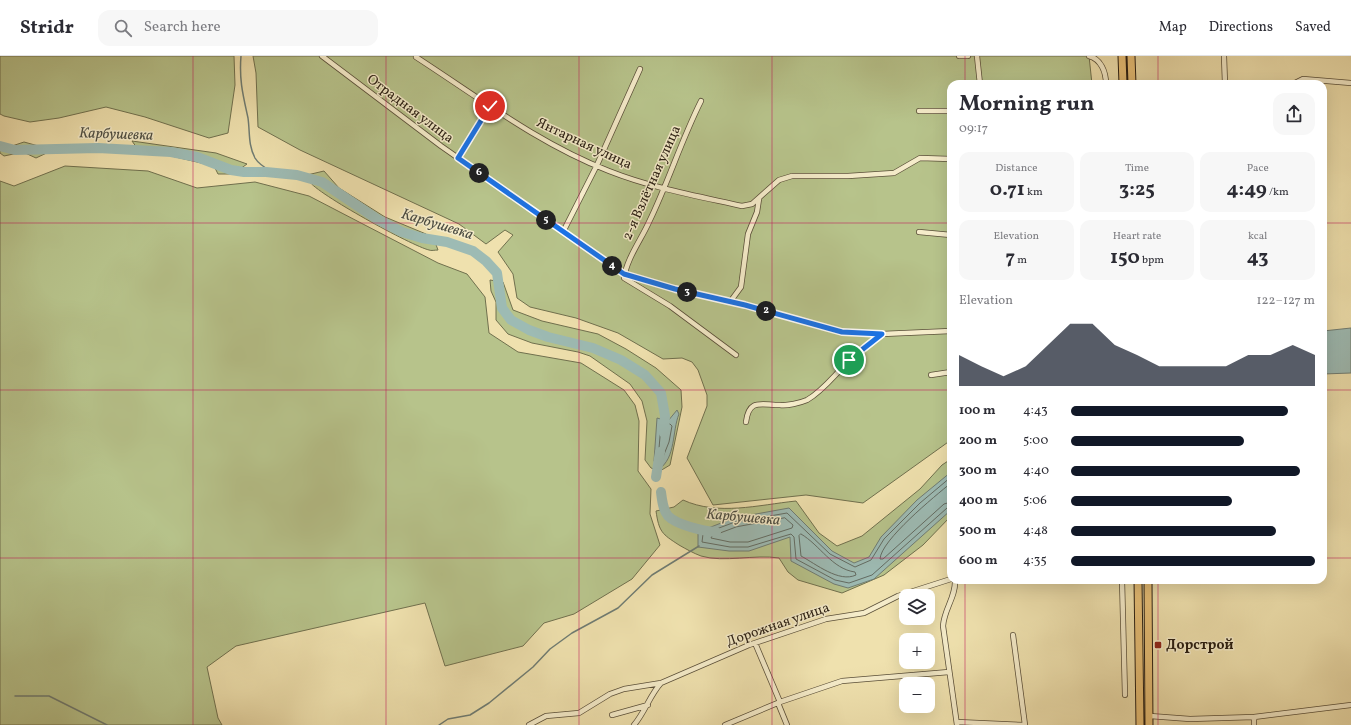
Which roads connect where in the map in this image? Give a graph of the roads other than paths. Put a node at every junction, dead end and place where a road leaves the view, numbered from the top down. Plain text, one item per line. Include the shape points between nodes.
1 (322, 56) edge
2 (959, 56) edge
3 (968, 56) edge
4 (977, 56) edge
5 (1089, 56) edge
6 (1122, 56) edge
7 (1131, 56) edge
8 (1224, 56) edge
9 (416, 57) edge
10 (640, 69) dead end
11 (980, 80) edge
12 (1105, 80) edge
13 (1123, 80) edge
14 (1132, 80) edge
15 (1225, 80) edge
16 (1301, 80) edge
17 (1315, 80) edge
18 (1327, 81) edge
19 (1351, 83) edge
20 (494, 98) dead end
21 (701, 102) dead end
22 (490, 106) junction
23 (919, 111) dead end
24 (947, 111) edge
25 (458, 158) junction
26 (947, 159) edge
27 (597, 165) junction
28 (663, 190) junction
29 (759, 199) junction
30 (564, 232) junction
31 (919, 232) dead end
32 (947, 235) edge
33 (624, 274) junction
34 (730, 302) junction
35 (947, 331) edge
36 (882, 334) junction
37 (736, 355) dead end
38 (947, 373) edge
39 (931, 375) dead end
40 (746, 422) dead end
41 (947, 580) edge
42 (955, 584) edge
43 (1122, 584) edge
44 (1138, 584) edge
45 (1148, 584) edge
46 (1013, 635) dead end
47 (755, 643) junction
48 (949, 672) junction
49 (661, 683) junction
50 (1125, 695) dead end
51 (779, 702) junction
52 (648, 705) junction
53 (1351, 706) edge
54 (612, 715) dead end
55 (1150, 716) junction
56 (1254, 717) junction
57 (957, 724) edge
58 (529, 725) edge
59 (634, 725) edge
60 (725, 725) edge
61 (787, 725) edge
62 (1024, 725) edge
63 (1140, 725) edge
64 (1149, 725) edge
65 (1254, 725) edge

1 - 25 street, Отрадная улица
2 - 3 street
4 - 11 street
5 - 12 street via 1095,58 1102,67
6 - 13 main road
7 - 14 main road
8 - 15 street
9 - 22 street, Янтарная улица
10 - 27 street
16 - 17 street
18 - 19 street
20 - 22 street
21 - 28 street, 2-я Взлётная улица via 681,143
22 - 25 street
22 - 27 street, Янтарная улица via 528,130
23 - 24 street
25 - 30 street, Отрадная улица
26 - 29 street via 920,158 894,172 848,176 792,176 779,180
27 - 28 street, Янтарная улица
27 - 30 street
28 - 29 street, Янтарная улица via 742,206
28 - 33 street, 2-я Взлётная улица
29 - 34 street via 748,234 741,286
30 - 33 street, Отрадная улица
31 - 32 street
33 - 34 street, Отрадная улица
33 - 37 street via 624,278 670,306
34 - 36 street, Отрадная улица via 842,332
35 - 36 street, Отрадная улица
36 - 40 street via 849,360 830,382 806,400 780,406 755,404 747,411
38 - 39 street
41 - 47 street, Дорожная улица via 898,596 864,613 826,619
42 - 48 street via 954,594 945,611 943,626
43 - 50 street
44 - 63 main road
45 - 55 main road
46 - 62 street
47 - 49 street, Дорожная улица
47 - 51 street
48 - 51 street via 842,681
48 - 57 street
49 - 52 street
49 - 58 street, Дорожная улица via 624,688 579,713 546,716
51 - 60 street
51 - 61 street
52 - 54 street
52 - 59 street
53 - 56 street
55 - 56 street via 1190,719
55 - 64 main road
56 - 65 street
57 - 62 street

